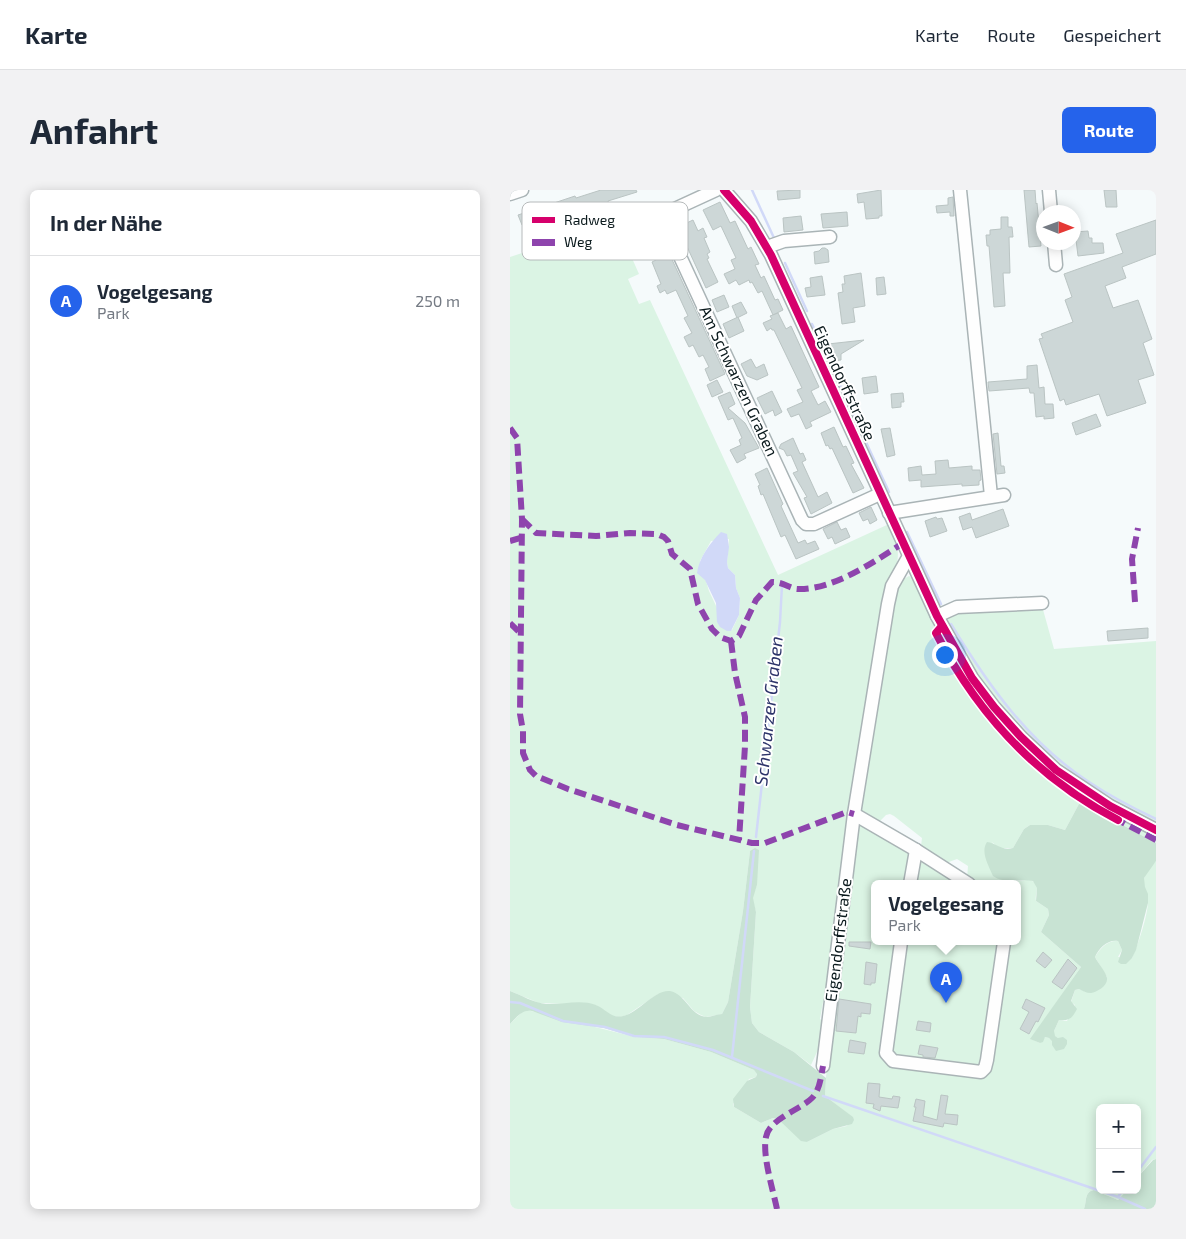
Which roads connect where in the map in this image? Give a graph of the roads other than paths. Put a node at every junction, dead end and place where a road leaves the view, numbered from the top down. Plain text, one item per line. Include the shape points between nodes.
1 (522, 190) edge
2 (716, 190) edge
3 (724, 190) edge
4 (960, 190) edge
5 (1049, 190) edge
6 (510, 194) edge
7 (688, 203) edge
8 (1050, 205) edge
9 (830, 237) dead end
10 (767, 247) junction
11 (1055, 250) edge
12 (683, 260) edge
13 (1056, 265) dead end
14 (880, 494) junction
15 (1004, 495) dead end
16 (991, 496) junction
17 (889, 513) junction
18 (909, 556) junction
19 (1042, 603) dead end
20 (936, 616) junction
21 (854, 814) junction
22 (1156, 830) edge
23 (916, 850) junction
24 (911, 880) edge
25 (963, 880) edge
26 (901, 945) edge
27 (1004, 945) edge
28 (823, 1066) dead end

1 - 6 street
2 - 7 street, Am Schwarzen Graben
3 - 10 street, Eigendorffstraße via 751,221
4 - 16 street
5 - 8 street
9 - 10 street via 784,241
10 - 14 street, Eigendorffstraße
11 - 13 street
12 - 14 street, Am Schwarzen Graben via 802,520 808,525 814,524
14 - 17 street, Eigendorffstraße
15 - 16 street
16 - 17 street
17 - 18 street, Eigendorffstraße
18 - 20 street, Eigendorffstraße
18 - 21 street, Eigendorffstraße via 892,586 888,604
19 - 20 street via 957,607
20 - 22 street, Eigendorffstraße via 972,678 1021,737 1056,770 1080,787
21 - 23 street
21 - 28 street, Eigendorffstraße
23 - 24 street
23 - 25 street
26 - 27 street via 886,1054 893,1061 981,1072 988,1060

